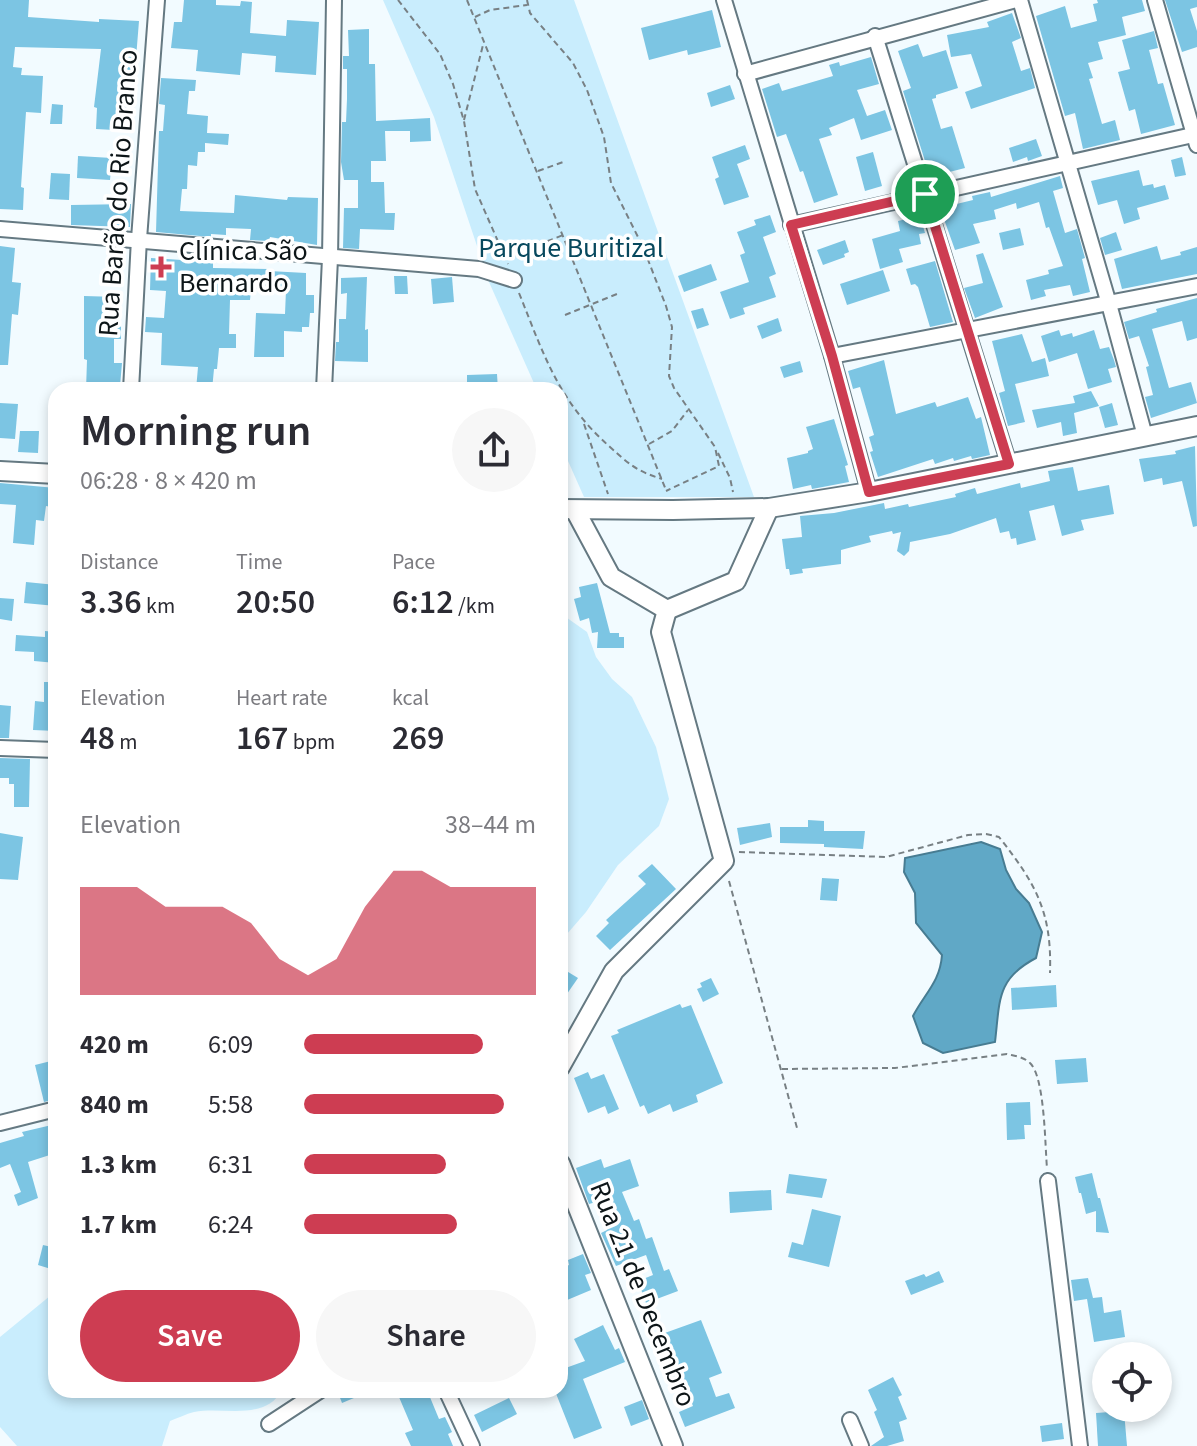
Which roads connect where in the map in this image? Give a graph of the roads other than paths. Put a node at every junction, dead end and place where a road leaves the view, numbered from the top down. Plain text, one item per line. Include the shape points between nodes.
1 (157, 0) edge
2 (334, 0) edge
3 (724, 0) edge
4 (1018, 0) edge
5 (1155, 0) edge
6 (875, 36) junction
7 (745, 74) junction
8 (1196, 138) edge
9 (1066, 162) junction
10 (925, 194) junction
11 (791, 225) junction
12 (0, 229) edge
13 (139, 239) junction
14 (330, 258) junction
15 (514, 280) road end
16 (1197, 286) edge
17 (1109, 304) junction
18 (969, 331) junction
19 (832, 356) junction
20 (131, 382) edge
21 (324, 382) edge
22 (1197, 426) edge
23 (1145, 436) junction
24 (1009, 464) junction
25 (0, 471) edge
26 (48, 474) edge
27 (869, 492) junction
28 (769, 508) junction
29 (568, 509) edge
30 (568, 511) edge
31 (667, 610) junction
32 (0, 748) edge
33 (48, 750) edge
34 (568, 1053) edge
35 (48, 1111) edge
36 (0, 1123) edge
37 (1048, 1181) road end
38 (568, 1183) edge
39 (309, 1398) edge
40 (450, 1398) edge
41 (850, 1420) dead end
42 (269, 1424) dead end
43 (472, 1446) edge
44 (673, 1446) edge
45 (861, 1446) edge
46 (1080, 1446) edge

1 - 13 street, Rua Barão do Rio Branco
2 - 14 street
3 - 7 street
4 - 6 street
4 - 9 street
5 - 8 street
6 - 7 street
6 - 10 street
7 - 11 street
8 - 9 street
9 - 10 street
9 - 17 street
10 - 11 street
10 - 18 street
11 - 19 street
12 - 13 street
13 - 14 street
13 - 20 street, Rua Barão do Rio Branco
14 - 15 street via 479,269
14 - 21 street
16 - 17 street
17 - 18 street
17 - 23 street
18 - 19 street
18 - 24 street
19 - 27 street
22 - 23 street
23 - 24 street
24 - 27 street
25 - 26 street
27 - 28 street
28 - 29 street
28 - 31 street via 736,581
30 - 31 street via 611,577
31 - 34 street via 661,632 723,857 614,971
32 - 33 street
35 - 36 street
37 - 46 street
38 - 44 street, Rua 21 de Decembro
39 - 42 street
40 - 43 street
41 - 45 street

